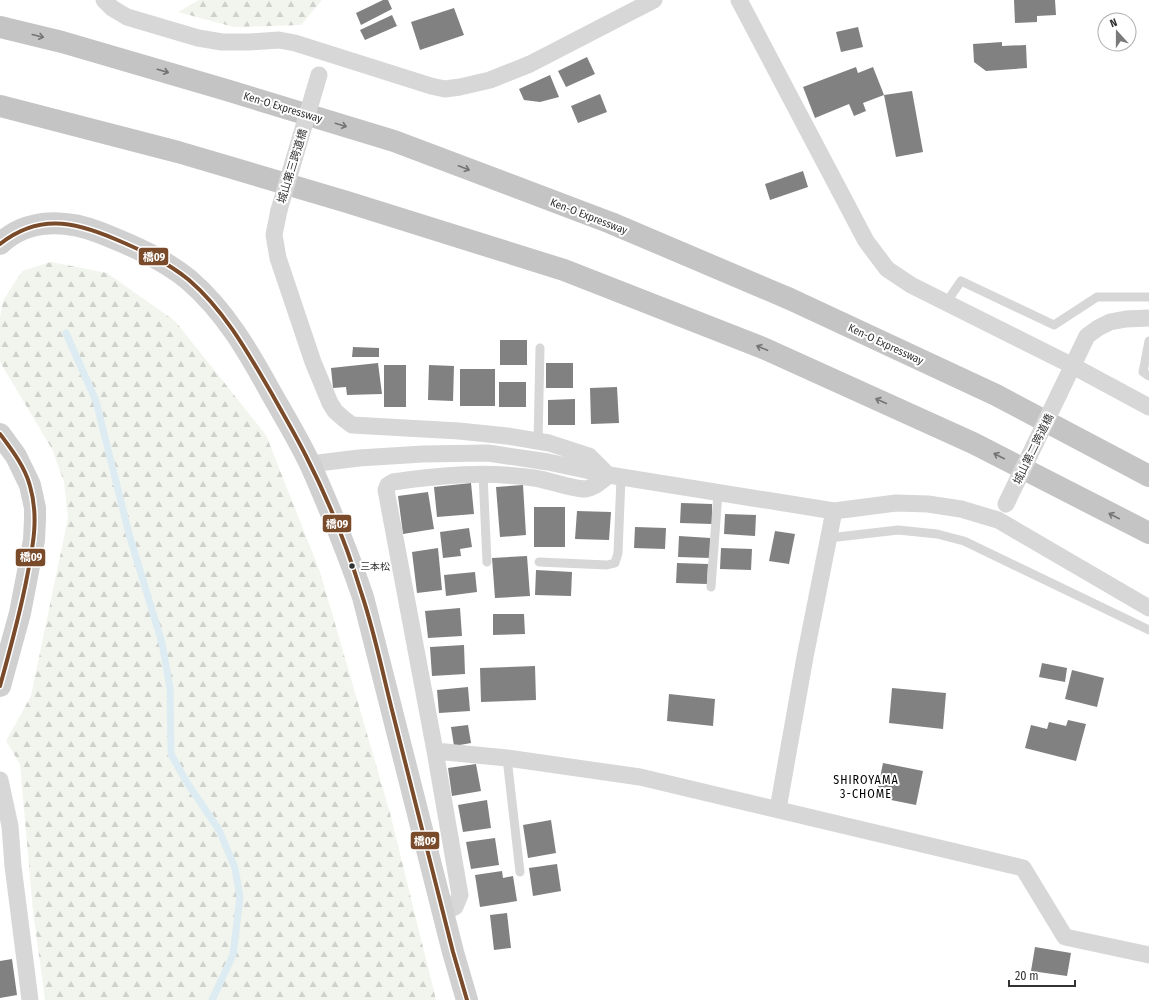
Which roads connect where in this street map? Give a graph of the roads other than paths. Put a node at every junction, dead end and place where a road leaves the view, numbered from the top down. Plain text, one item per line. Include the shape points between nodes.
1 (104, 0) edge
2 (654, 0) edge
3 (739, 0) edge
4 (0, 27) edge
5 (328, 53) junction
6 (0, 106) edge
7 (0, 244) edge
8 (1149, 297) edge
9 (946, 303) junction
10 (1149, 318) edge
11 (1149, 341) edge
12 (540, 348) dead end
13 (1073, 366) junction
14 (1149, 376) edge
15 (1149, 407) edge
16 (0, 434) edge
17 (538, 442) junction
18 (310, 464) junction
19 (483, 474) junction
20 (615, 476) junction
21 (1149, 476) edge
22 (718, 493) junction
23 (834, 511) junction
24 (998, 520) junction
25 (1149, 533) edge
26 (829, 538) junction
27 (487, 562) dead end
28 (539, 562) dead end
29 (711, 587) dead end
30 (1149, 608) edge
31 (1149, 630) edge
32 (0, 686) edge
33 (435, 751) junction
34 (507, 758) junction
35 (0, 780) edge
36 (778, 809) junction
37 (520, 872) dead end
38 (443, 912) junction
39 (1149, 955) edge
40 (30, 1000) edge
41 (467, 1000) edge

1 - 5 street via 127,17 198,38 222,42 279,40 295,42
2 - 5 street via 530,64 490,80 460,87 431,86
3 - 9 street via 866,241 887,269
4 -> 21 highway, Ken-O Expressway via 62,42 394,141 611,224 790,299 989,392
5 - 17 street, 城山第三跨道橋, bridge via 278,210 274,235 278,258 313,362 330,403 335,411 352,425 459,431
25 -> 6 highway via 973,443 763,348 564,270 192,156
7 - 18 main road via 26,228 60,223 79,226 110,237 178,271 211,301 238,336
8 - 9 lane via 1097,297 1054,325 961,281
9 - 13 street
10 - 13 street, 城山第二跨道橋 via 1110,322 1098,328 1088,336
11 - 14 lane via 1143,372
12 - 17 lane
13 - 15 street
13 - 24 street, 城山第二跨道橋, bridge
16 - 32 main road via 16,456 28,480 33,496 35,519 34,540 21,606
17 - 20 street, 城山第三跨道橋 via 589,456
18 - 20 street via 422,454 488,453
18 - 38 main road via 344,543 363,597
19 - 20 street via 535,478 583,489 592,488
19 - 27 lane
19 - 33 street via 436,476 393,482 386,490
20 - 22 street
20 - 28 lane via 618,553 615,563 608,565
22 - 23 street
22 - 29 lane
23 - 24 street via 896,503 928,504 961,509
23 - 26 street
24 - 30 street
26 - 31 lane via 898,530 937,534 964,541
26 - 36 street
33 - 34 street
33 - 38 street via 460,895 456,907
34 - 36 street via 640,777
34 - 37 lane
35 - 40 street via 10,826
36 - 39 street via 1023,868 1064,936
38 - 41 main road

